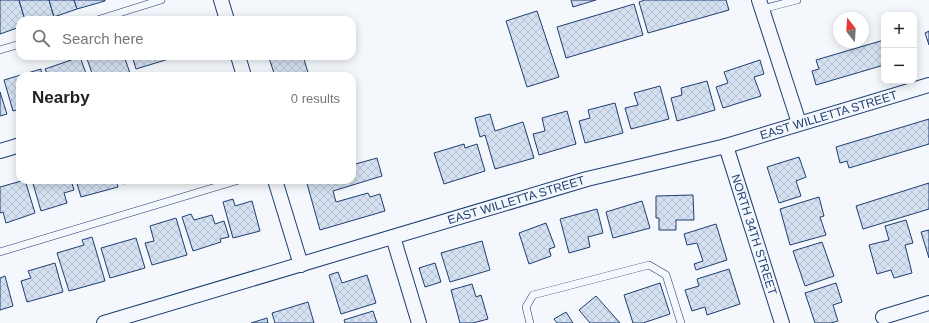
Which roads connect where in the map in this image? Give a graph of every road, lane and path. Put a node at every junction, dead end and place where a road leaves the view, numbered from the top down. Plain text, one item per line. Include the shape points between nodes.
1 (161, 0) edge
2 (221, 0) edge
3 (797, 0) edge
4 (761, 4) edge
5 (110, 16) edge
6 (226, 16) edge
7 (16, 45) edge
8 (0, 50) edge
9 (239, 60) edge
10 (243, 72) edge
11 (929, 85) edge
12 (799, 123) junction
13 (16, 146) edge
14 (726, 146) junction
15 (0, 151) edge
16 (225, 184) edge
17 (276, 184) edge
18 (393, 237) junction
19 (0, 252) edge
20 (301, 265) junction
21 (929, 303) edge
22 (884, 320) edge
23 (104, 323) edge
24 (420, 323) edge
25 (530, 323) edge
26 (681, 323) edge
27 (782, 323) edge

1 - 5 lane
2 - 6 street
3 - 4 lane
4 - 12 street
7 - 8 lane
9 - 10 street
11 - 12 street, EAST WILLETTA STREET
12 - 14 street, EAST WILLETTA STREET
13 - 15 street
14 - 18 street, EAST WILLETTA STREET via 587,179
14 - 27 street, NORTH 34TH STREET
16 - 19 lane
17 - 20 street
18 - 20 street, EAST WILLETTA STREET
18 - 24 street
20 - 23 street, EAST WILLETTA STREET
21 - 22 street
25 - 26 lane via 526,307 533,295 649,265 666,275

